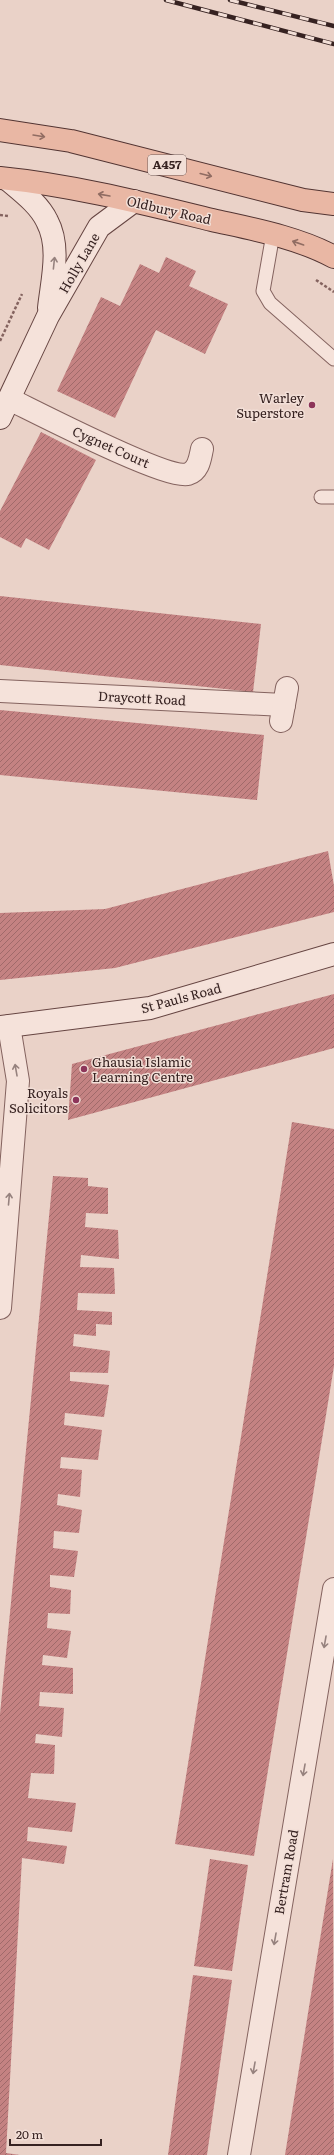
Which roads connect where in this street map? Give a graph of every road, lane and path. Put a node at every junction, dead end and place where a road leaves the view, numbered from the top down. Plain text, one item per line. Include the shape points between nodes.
1 (0, 130) edge
2 (4, 178) edge
3 (134, 201) junction
4 (334, 204) edge
5 (273, 234) junction
6 (334, 257) edge
7 (25, 288) dead end
8 (48, 316) junction
9 (0, 341) edge
10 (334, 359) edge
11 (4, 409) edge
12 (202, 449) dead end
13 (0, 691) edge
14 (284, 705) dead end
15 (334, 954) edge
16 (5, 1026) edge
17 (0, 1308) edge
18 (334, 1589) edge
19 (239, 2155) edge

1 -> 4 main road, A457 via 71,141 303,200
3 -> 2 main road, Oldbury Road
8 -> 2 street, Holly Lane via 55,248 47,221 34,204
3 - 5 main road, Oldbury Road
3 - 8 street, Holly Lane via 99,228
6 -> 5 main road, Oldbury Road
5 - 10 lane via 263,291 270,303
7 - 9 path
8 - 11 street, Holly Lane
11 - 12 street, Cygnet Court via 181,476 190,474 198,467
13 - 14 street, Draycott Road
15 - 16 street, St Pauls Road via 150,1008
17 -> 16 street via 18,1081
18 -> 19 street, Bertram Road

